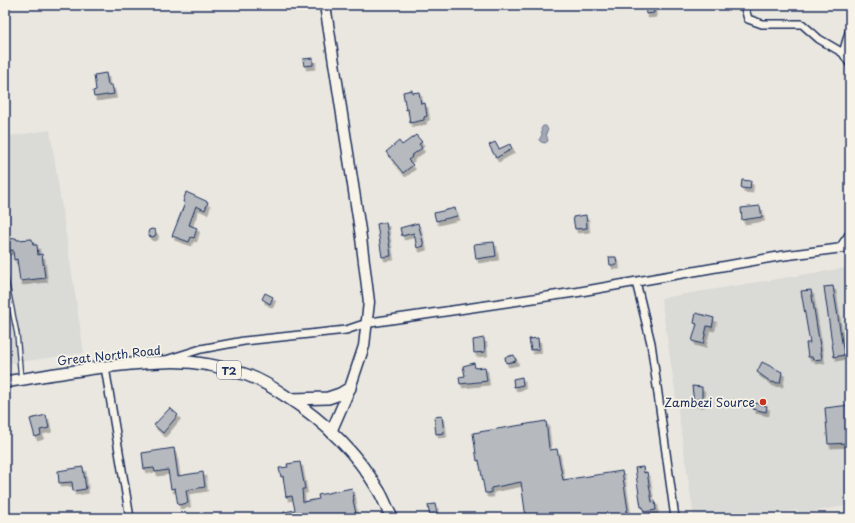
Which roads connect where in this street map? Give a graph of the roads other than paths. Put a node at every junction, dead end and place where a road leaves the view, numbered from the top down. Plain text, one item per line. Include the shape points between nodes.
1 (325, 5) edge
2 (744, 5) edge
3 (850, 29) edge
4 (843, 53) junction
5 (850, 64) edge
6 (850, 234) edge
7 (850, 247) edge
8 (839, 249) junction
9 (5, 275) edge
10 (636, 282) junction
11 (367, 323) junction
12 (162, 362) junction
13 (105, 367) junction
14 (21, 380) junction
15 (5, 382) edge
16 (350, 388) junction
17 (290, 399) junction
18 (331, 432) junction
19 (130, 518) edge
20 (392, 518) edge
21 (675, 518) edge

1 - 11 main road via 361,237 369,302
2 - 4 street via 748,19 762,24 802,24 819,39
3 - 4 street
4 - 5 street
6 - 8 street
7 - 8 street
8 - 10 street via 781,256
9 - 14 lane via 17,334
10 - 11 street
10 - 21 street via 651,343
11 - 12 street via 346,330 244,341 201,349
11 - 16 main road via 364,346
12 - 13 highway, Great North Road / T2
12 - 17 highway, Great North Road / T2 via 195,363 247,375
13 - 14 highway, Great North Road / T2
13 - 19 street
14 - 15 highway, Great North Road / T2
16 - 17 highway via 328,398
16 - 18 main road
17 - 18 highway, Great North Road / T2 via 315,416
18 - 20 highway, Great North Road / T2 via 348,447 363,467 380,492

